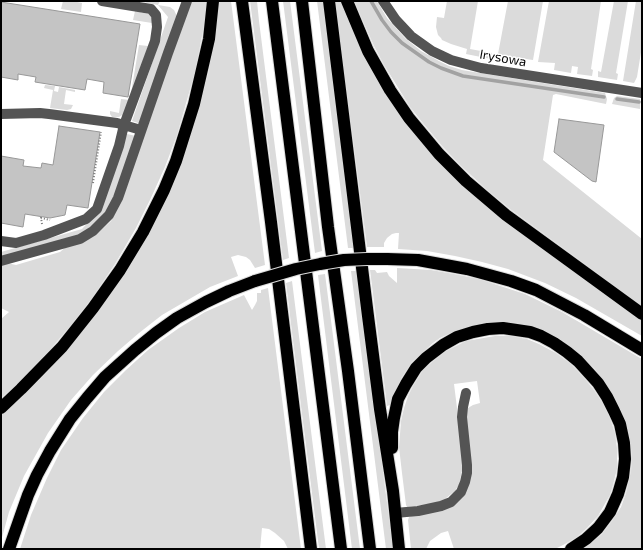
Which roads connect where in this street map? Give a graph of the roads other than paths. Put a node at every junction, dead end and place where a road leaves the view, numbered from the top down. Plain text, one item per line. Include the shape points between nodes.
1 (102, 1) edge
2 (187, 1) edge
3 (213, 1) edge
4 (242, 1) edge
5 (272, 1) edge
6 (302, 1) edge
7 (329, 1) edge
8 (347, 1) edge
9 (383, 1) edge
10 (642, 93) edge
11 (1, 114) edge
12 (124, 125) junction
13 (141, 130) junction
14 (1, 241) edge
15 (1, 261) edge
16 (642, 314) edge
17 (642, 350) edge
18 (466, 393) dead end
19 (1, 408) edge
20 (393, 491) junction
21 (395, 513) junction
22 (9, 549) edge
23 (311, 549) edge
24 (341, 549) edge
25 (370, 549) edge
26 (399, 549) edge
27 (571, 549) edge

1 - 12 street via 151,9 157,18 155,41
2 - 13 street
3 - 19 highway via 209,39 194,104 164,190 120,270 93,308 62,347
4 - 23 highway
5 - 24 highway
6 - 25 highway via 328,227
7 - 20 highway via 380,409
8 - 16 highway via 368,51 390,90 439,154 506,215
9 - 10 street, Irysowa via 411,36 432,51 451,60 480,68
11 - 12 street via 40,113
12 - 13 street
12 - 14 street via 97,209 86,219 44,235 16,243
13 - 15 street via 110,215 93,231 80,239
17 - 22 highway, bridge via 584,314 536,290 467,269 418,260 387,259 344,260 296,268 229,291 177,318 105,377 70,419 36,475
18 - 21 street via 462,417 467,473 461,492 441,506
20 - 21 highway
20 - 27 highway via 391,455 394,418 398,399 416,368 443,344 457,337 488,328 530,332 567,352 598,383 620,424 624,443 623,477 610,512 598,528
21 - 26 highway

